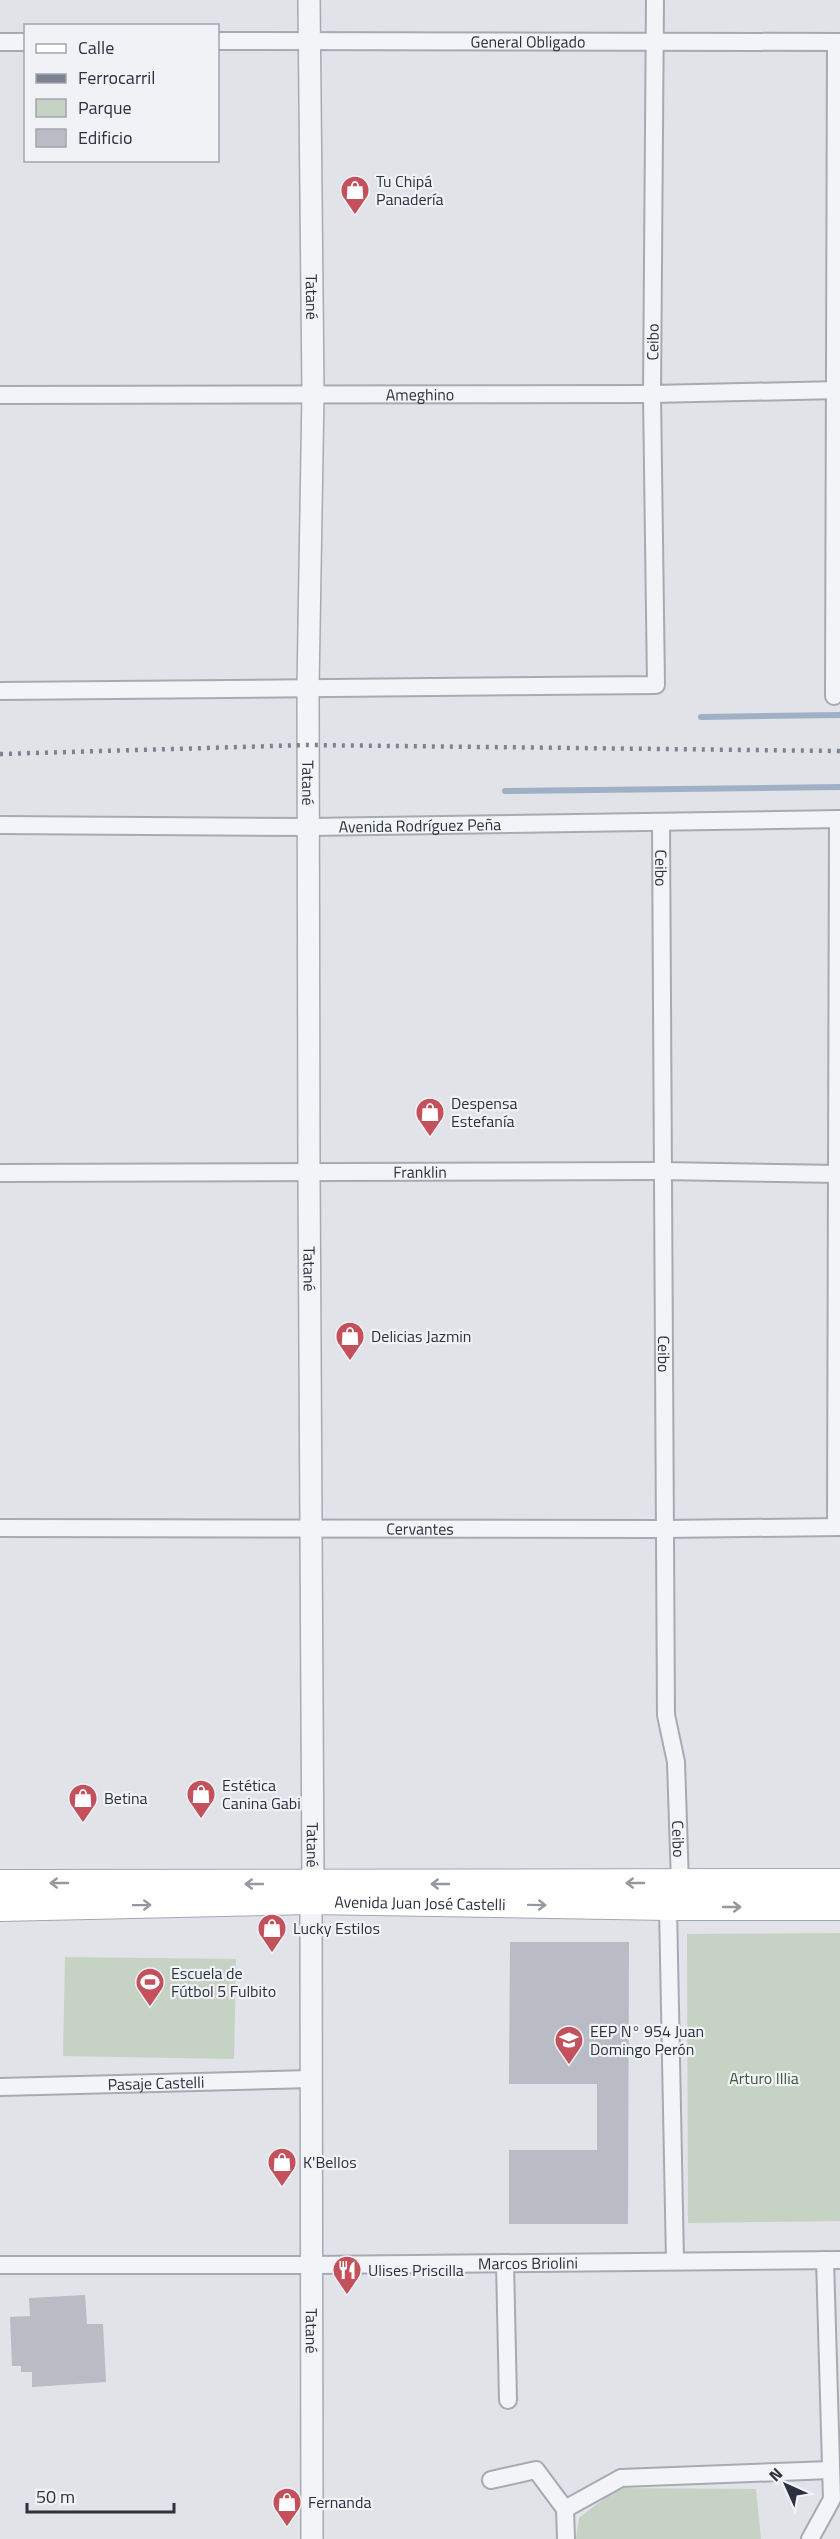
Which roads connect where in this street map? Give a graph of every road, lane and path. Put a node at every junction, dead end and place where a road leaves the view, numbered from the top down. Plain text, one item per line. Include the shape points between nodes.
1 (309, 0) edge
2 (655, 0) edge
3 (219, 41) edge
4 (309, 41) junction
5 (655, 41) junction
6 (0, 42) edge
7 (24, 42) edge
8 (838, 42) edge
9 (837, 390) edge
10 (313, 393) junction
11 (652, 394) junction
12 (0, 395) edge
13 (308, 688) junction
14 (0, 691) edge
15 (834, 696) dead end
16 (839, 819) edge
17 (661, 823) junction
18 (0, 825) edge
19 (309, 827) junction
20 (662, 1171) junction
21 (309, 1172) junction
22 (0, 1173) edge
23 (839, 1174) edge
24 (838, 1527) edge
25 (0, 1528) edge
26 (311, 1528) junction
27 (663, 1529) junction
28 (840, 1882) edge
29 (0, 1883) edge
30 (680, 1883) junction
31 (312, 1893) junction
32 (668, 1907) junction
33 (840, 1907) edge
34 (0, 1908) edge
35 (311, 2079) junction
36 (0, 2086) edge
37 (833, 2260) edge
38 (675, 2261) junction
39 (505, 2263) junction
40 (0, 2265) edge
41 (312, 2265) junction
42 (508, 2400) dead end
43 (831, 2470) junction
44 (491, 2480) dead end
45 (565, 2509) junction
46 (312, 2539) edge
47 (566, 2539) edge
48 (810, 2539) edge

1 - 4 street, Tatané
2 - 5 street, Ceibo
3 - 4 street, General Obligado
4 - 5 street, General Obligado
4 - 10 street, Tatané
5 - 8 street, General Obligado
5 - 11 street, Ceibo
6 - 7 street
8 - 9 street
9 - 11 street, Ameghino
9 - 15 street
10 - 11 street, Ameghino
10 - 12 street, Ameghino
10 - 13 street, Tatané
11 - 13 street, Ceibo via 656,685
13 - 14 street
13 - 19 street, Tatané
16 - 17 street, Avenida Rodríguez Peña
16 - 23 street
17 - 19 street, Avenida Rodríguez Peña
17 - 20 street, Ceibo
18 - 19 street, Avenida Rodríguez Peña
19 - 21 street, Tatané
20 - 21 street, Franklin
20 - 23 street, Franklin
20 - 27 street, Ceibo
21 - 22 street, Franklin
21 - 26 street, Tatané
23 - 24 street
24 - 27 street, Cervantes
25 - 26 street, Cervantes
26 - 27 street, Cervantes
26 - 31 street, Tatané
27 - 30 street, Ceibo via 666,1715 676,1762
28 - 30 main road, Avenida Juan José Castelli
31 -> 29 main road, Avenida Juan José Castelli
30 -> 31 main road, Avenida Juan José Castelli
31 -> 32 main road, Avenida Juan José Castelli
34 -> 31 main road, Avenida Juan José Castelli
31 - 35 street, Tatané
32 -> 33 main road, Avenida Juan José Castelli
32 - 38 street
35 - 36 street, Pasaje Castelli
35 - 41 street, Tatané
37 - 38 street, Marcos Briolini
37 - 43 street
38 - 39 street, Marcos Briolini
39 - 41 street, Marcos Briolini
39 - 42 street
40 - 41 street, Marcos Briolini
41 - 46 street, Tatané
43 - 45 street via 621,2478
43 - 48 street via 832,2499
44 - 45 street via 536,2470
45 - 47 street

